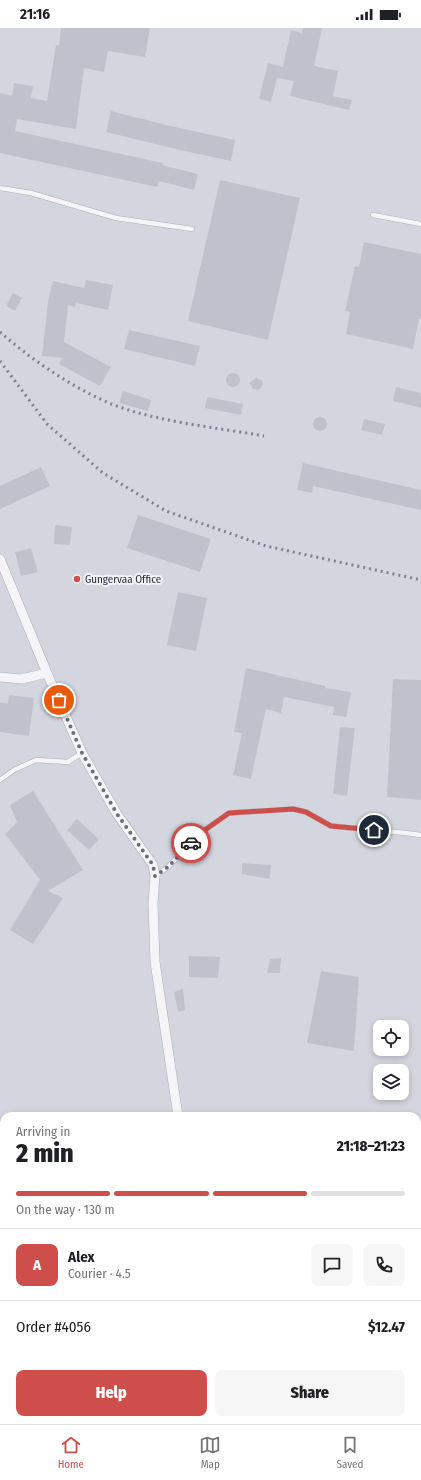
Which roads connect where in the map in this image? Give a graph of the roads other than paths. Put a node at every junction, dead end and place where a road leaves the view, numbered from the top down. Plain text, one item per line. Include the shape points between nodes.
1 (0, 188) edge
2 (373, 215) dead end
3 (421, 224) edge
4 (192, 229) dead end
5 (0, 559) edge
6 (47, 673) junction
7 (0, 677) edge
8 (82, 753) junction
9 (0, 780) edge
10 (421, 835) edge
11 (155, 876) junction
12 (177, 1112) edge

1 - 4 lane via 31,193 116,218
2 - 3 lane
5 - 6 street
6 - 7 street via 21,679
6 - 8 street
8 - 9 lane via 68,762 36,760
8 - 11 street via 117,814 153,865
10 - 11 lane via 331,826 306,812 293,809 229,813 202,832 168,867
11 - 12 street via 155,962

